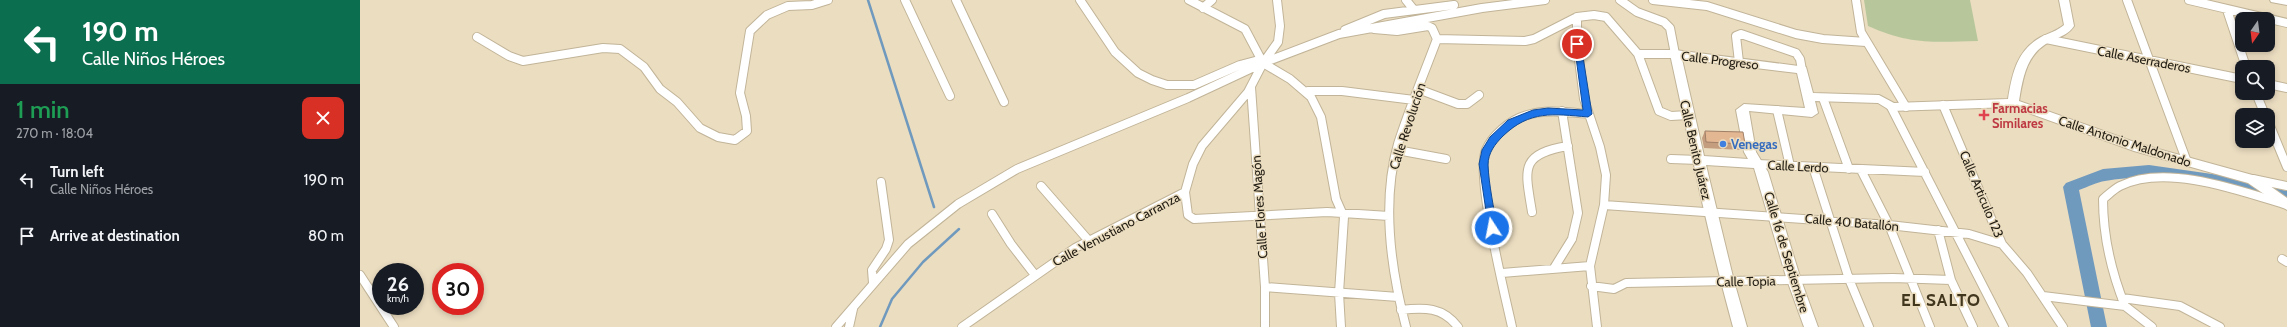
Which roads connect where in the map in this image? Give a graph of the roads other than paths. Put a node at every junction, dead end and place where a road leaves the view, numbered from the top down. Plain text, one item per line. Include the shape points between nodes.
1 (828, 0) edge
2 (905, 0) edge
3 (956, 0) edge
4 (1080, 0) edge
5 (1189, 0) edge
6 (1212, 0) edge
7 (1277, 0) edge
8 (1406, 0) edge
9 (1545, 0) edge
10 (1653, 0) edge
11 (1856, 0) edge
12 (2064, 0) edge
13 (2127, 0) edge
14 (2189, 0) edge
15 (2275, 0) edge
16 (1622, 2) edge
17 (2287, 2) edge
18 (1454, 5) dead end
19 (1203, 8) junction
20 (1414, 10) junction
21 (2227, 10) junction
22 (1577, 17) junction
23 (2287, 23) edge
24 (1365, 28) junction
25 (1339, 34) junction
26 (477, 37) dead end
27 (1437, 39) junction
28 (2046, 39) junction
29 (1866, 42) junction
30 (1638, 54) junction
31 (1675, 54) junction
32 (2149, 60) junction
33 (2244, 60) edge
34 (1739, 62) junction
35 (1263, 63) junction
36 (1802, 70) junction
37 (2235, 78) edge
38 (2275, 85) edge
39 (1251, 87) junction
40 (2287, 88) edge
41 (1418, 89) junction
42 (1308, 91) junction
43 (1479, 95) dead end
44 (950, 96) dead end
45 (1808, 97) junction
46 (1823, 98) junction
47 (1414, 100) junction
48 (1004, 102) dead end
49 (2013, 103) junction
50 (1943, 105) junction
51 (1906, 107) junction
52 (1891, 108) junction
53 (1777, 110) junction
54 (1562, 111) junction
55 (1812, 112) junction
56 (1588, 114) junction
57 (1829, 114) junction
58 (1688, 115) junction
59 (2275, 138) edge
60 (1568, 146) junction
61 (1397, 150) junction
62 (1446, 159) dead end
63 (1671, 159) dead end
64 (1699, 160) junction
65 (2187, 162) junction
66 (1757, 164) junction
67 (1790, 166) junction
68 (1813, 167) junction
69 (2287, 167) edge
70 (1849, 169) junction
71 (1861, 170) junction
72 (1926, 172) junction
73 (881, 182) dead end
74 (2257, 182) junction
75 (1041, 186) dead end
76 (2287, 186) edge
77 (1185, 192) junction
78 (2284, 203) edge
79 (1604, 205) junction
80 (1341, 212) junction
81 (1532, 212) dead end
82 (1711, 212) junction
83 (992, 214) dead end
84 (1258, 215) junction
85 (1389, 216) junction
86 (1774, 216) junction
87 (1829, 220) junction
88 (1889, 225) junction
89 (1938, 230) junction
90 (1956, 232) junction
91 (1089, 241) junction
92 (2002, 244) junction
93 (1590, 266) junction
94 (1554, 268) junction
95 (1502, 273) junction
96 (360, 275) edge
97 (1035, 275) junction
98 (1909, 278) junction
99 (1849, 279) junction
100 (1794, 280) junction
101 (1951, 280) junction
102 (1727, 281) junction
103 (873, 283) junction
104 (1591, 286) junction
105 (1265, 288) junction
106 (1339, 293) junction
107 (2044, 296) junction
108 (1398, 297) junction
109 (2124, 302) junction
110 (854, 306) junction
111 (1401, 310) junction
112 (964, 326) edge
113 (394, 327) edge
114 (836, 327) edge
115 (849, 327) edge
116 (1265, 327) edge
117 (1341, 327) edge
118 (1406, 327) edge
119 (1458, 327) edge
120 (1512, 327) edge
121 (1598, 327) edge
122 (1740, 327) edge
123 (1811, 327) edge
124 (1869, 327) edge
125 (1930, 327) edge
126 (1972, 327) edge
127 (2004, 327) edge
128 (2063, 327) edge
129 (2152, 327) edge
130 (2220, 327) edge

1 - 26 street via 812,5 788,6 766,16 750,31 740,93 747,131 735,140 718,137 700,128 677,102 660,89 634,57 620,49 603,48 524,61 509,56
2 - 44 street
3 - 48 street
4 - 35 street via 1111,49 1140,75 1160,84 1189,86 1251,62
5 - 19 street
6 - 19 street
7 - 35 street, Calle Venustiano Carranza via 1280,26 1278,42
8 - 20 street
9 - 24 street
10 - 29 street via 1707,6 1796,34
11 - 29 street via 1857,16
12 - 28 street via 2069,26
13 - 32 street
14 - 21 street
15 - 17 street
16 - 31 street, Calle Benito Juárez via 1637,12 1664,22 1670,28
18 - 20 street
19 - 35 street via 1245,29
20 - 25 street via 1376,16 1356,23
21 - 23 street
21 - 33 street
22 - 27 street via 1530,40
22 - 30 street via 1606,17
22 - 56 street via 1577,44
24 - 25 street
24 - 27 street via 1396,31 1428,26 1432,28
25 - 35 street
27 - 41 street, Calle Revolución
28 - 32 street, Calle Aserraderos
28 - 49 street via 2035,45 2024,58 2017,78
29 - 51 street
30 - 31 street, Calle Progreso
30 - 58 street via 1657,106 1665,114
31 - 34 street, Calle Progreso
31 - 58 street, Calle Benito Juárez
32 - 37 street, Calle Aserraderos
32 - 65 street
34 - 36 street, Calle Progreso
34 - 36 street via 1738,34 1744,34 1791,50 1799,56
35 - 39 street, Calle Venustiano Carranza
35 - 42 street
35 - 103 street via 996,180 908,244
36 - 45 street
38 - 40 street
39 - 77 street, Calle Venustiano Carranza via 1202,146 1193,164
39 - 84 street, Calle Flores Magón
41 - 43 street via 1458,104 1467,104
41 - 47 street, Calle Revolución
42 - 47 street via 1342,91
42 - 80 street via 1318,107 1336,199
45 - 46 street
45 - 55 street
46 - 52 street via 1880,99
46 - 57 street
47 - 61 street, Calle Revolución
49 - 50 street, Calle Antonio Maldonado
49 - 65 street, Calle Antonio Maldonado via 2138,148
50 - 51 street, Calle Antonio Maldonado
50 - 92 street, Calle Articulo 123
51 - 52 street, Calle Antonio Maldonado
52 - 72 street
53 - 55 street
53 - 66 street, Calle 16 de Septiembre via 1748,107 1742,110 1750,152
53 - 67 street
54 - 56 street
54 - 60 street
54 - 95 street via 1523,116 1500,131 1486,150 1483,164 1486,194
55 - 57 street
56 - 79 street via 1604,159
57 - 70 street
58 - 64 street, Calle Benito Juárez
59 - 69 street
60 - 81 street via 1542,151 1530,161 1526,173
60 - 94 street via 1578,204 1578,222 1572,239
61 - 62 street
61 - 85 street, Calle Revolución
63 - 64 street, Calle Lerdo
64 - 66 street, Calle Lerdo
64 - 82 street, Calle Benito Juárez
65 - 74 street, Calle Antonio Maldonado
66 - 67 street, Calle Lerdo
66 - 86 street, Calle 16 de Septiembre via 1762,172
67 - 68 street, Calle Lerdo
68 - 70 street, Calle Lerdo
68 - 87 street
70 - 71 street, Calle Lerdo
71 - 72 street, Calle Lerdo
71 - 88 street
72 - 90 street
73 - 103 street via 889,240 872,270
74 - 76 street, Calle Antonio Maldonado
74 - 78 street
75 - 91 street
77 - 84 street via 1188,215 1194,219
77 - 91 street, Calle Venustiano Carranza
78 - 109 street via 2223,187 2177,179 2137,180 2121,184 2103,199 2103,211 2113,272
79 - 82 street, Calle 40 Batallón
79 - 93 street
80 - 84 street
80 - 85 street
80 - 106 street via 1344,223
82 - 86 street, Calle 40 Batallón
82 - 102 street, Calle Benito Juárez
83 - 97 street
84 - 105 street, Calle Flores Magón
85 - 108 street, Calle Revolución via 1390,250
86 - 87 street, Calle 40 Batallón
86 - 100 street, Calle 16 de Septiembre
87 - 88 street, Calle 40 Batallón
87 - 99 street
88 - 89 street, Calle 40 Batallón
88 - 98 street
89 - 90 street, Calle 40 Batallón
89 - 101 street
90 - 92 street, Calle 40 Batallón via 1984,237
90 - 127 street
91 - 97 street, Calle Venustiano Carranza
92 - 107 street, Calle Articulo 123
93 - 94 street
93 - 104 street
94 - 95 street
95 - 120 street
96 - 113 street
97 - 112 street, Calle Venustiano Carranza
98 - 99 street, Calle Topia
98 - 101 street, Calle Topia
98 - 125 street
99 - 100 street, Calle Topia
99 - 124 street
100 - 102 street, Calle Topia
100 - 123 street, Calle 16 de Septiembre
101 - 126 street
102 - 104 street, Calle Topia via 1626,283 1614,289
102 - 122 street, Calle Benito Juárez
103 - 110 street
104 - 121 street
105 - 106 street
105 - 116 street, Calle Flores Magón
106 - 108 street
106 - 117 street
107 - 109 street via 2113,304
107 - 128 street, Calle Articulo 123
108 - 111 street, Calle Revolución
109 - 129 street
109 - 130 street via 2180,306
110 - 114 street
110 - 115 street
111 - 118 street, Calle Revolución
111 - 119 street via 1432,308 1449,316

